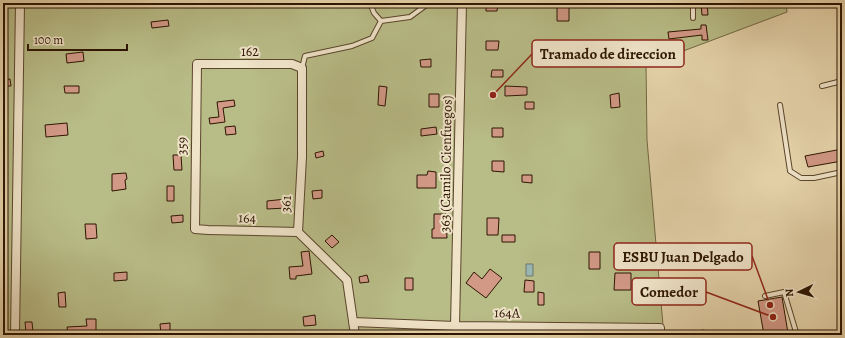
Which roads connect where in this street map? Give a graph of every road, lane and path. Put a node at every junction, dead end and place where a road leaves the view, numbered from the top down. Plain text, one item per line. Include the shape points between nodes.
1 (20, 3) edge
2 (370, 3) edge
3 (429, 3) edge
4 (462, 3) edge
5 (693, 3) edge
6 (693, 18) dead end
7 (381, 21) junction
8 (197, 64) joint
9 (302, 68) junction
10 (842, 81) edge
11 (822, 86) dead end
12 (780, 105) dead end
13 (842, 172) edge
14 (195, 229) joint
15 (298, 232) junction
16 (765, 296) dead end
17 (353, 322) junction
18 (455, 326) junction
19 (660, 331) edge
20 (15, 335) edge
21 (355, 335) edge
22 (800, 335) edge

1 - 20 street
2 - 7 lane
3 - 7 lane via 410,17
4 - 18 street, 363 (Camilo Cienfuegos)
5 - 6 lane
7 - 9 lane via 372,38 352,46 305,56
8 - 9 street, 162 via 292,64
8 - 14 street, 359
9 - 15 street, 361 via 302,157
10 - 11 lane
12 - 13 lane via 790,171 801,178
14 - 15 street, 164
15 - 17 street, 361 via 347,280
16 - 22 lane via 784,292 796,332
17 - 18 street, 164A
17 - 21 street, 361
18 - 19 street, 164A

